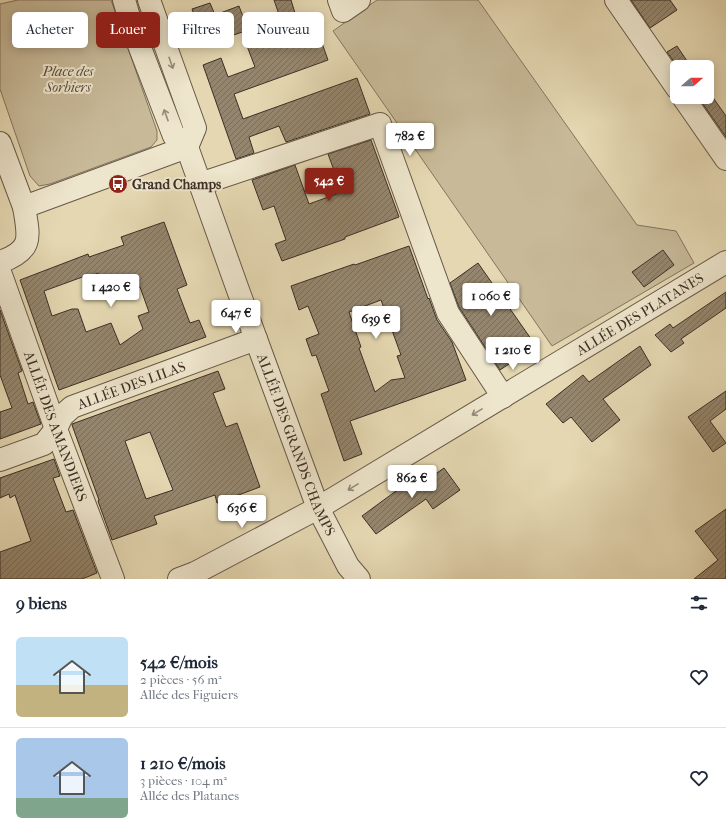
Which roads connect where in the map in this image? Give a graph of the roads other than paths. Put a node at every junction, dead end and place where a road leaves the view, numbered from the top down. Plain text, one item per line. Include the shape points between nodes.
1 (124, 0) edge
2 (149, 0) edge
3 (616, 0) edge
4 (670, 78) edge
5 (688, 104) edge
6 (0, 143) edge
7 (187, 147) junction
8 (726, 159) edge
9 (200, 184) junction
10 (24, 207) junction
11 (0, 262) edge
12 (726, 262) edge
13 (0, 272) edge
14 (256, 339) junction
15 (503, 397) junction
16 (56, 429) junction
17 (0, 460) edge
18 (318, 508) junction
19 (114, 579) edge
20 (179, 579) edge
21 (359, 579) edge

7 -> 1 street, ALLÉE DES GRANDS CHAMPS via 174,136
2 -> 7 street via 195,128
3 - 4 street
5 - 8 street
6 - 10 street
7 - 9 street, ALLÉE DES GRANDS CHAMPS
7 - 10 street
9 - 14 street, ALLÉE DES GRANDS CHAMPS
9 - 15 street via 380,124 448,313
10 - 11 street via 28,232 26,246 20,253
12 - 15 street, ALLÉE DES PLATANES
13 - 16 street, ALLÉE DES AMANDIERS
14 - 16 street, ALLÉE DES LILAS via 72,407 62,416
14 - 18 street, ALLÉE DES GRANDS CHAMPS
15 -> 18 street, ALLÉE DES PLATANES
16 - 17 street, ALLÉE DES LILAS via 44,444
16 - 19 street, ALLÉE DES AMANDIERS
18 - 20 street, ALLÉE DES PLATANES
18 - 21 street, ALLÉE DES GRANDS CHAMPS via 348,566

